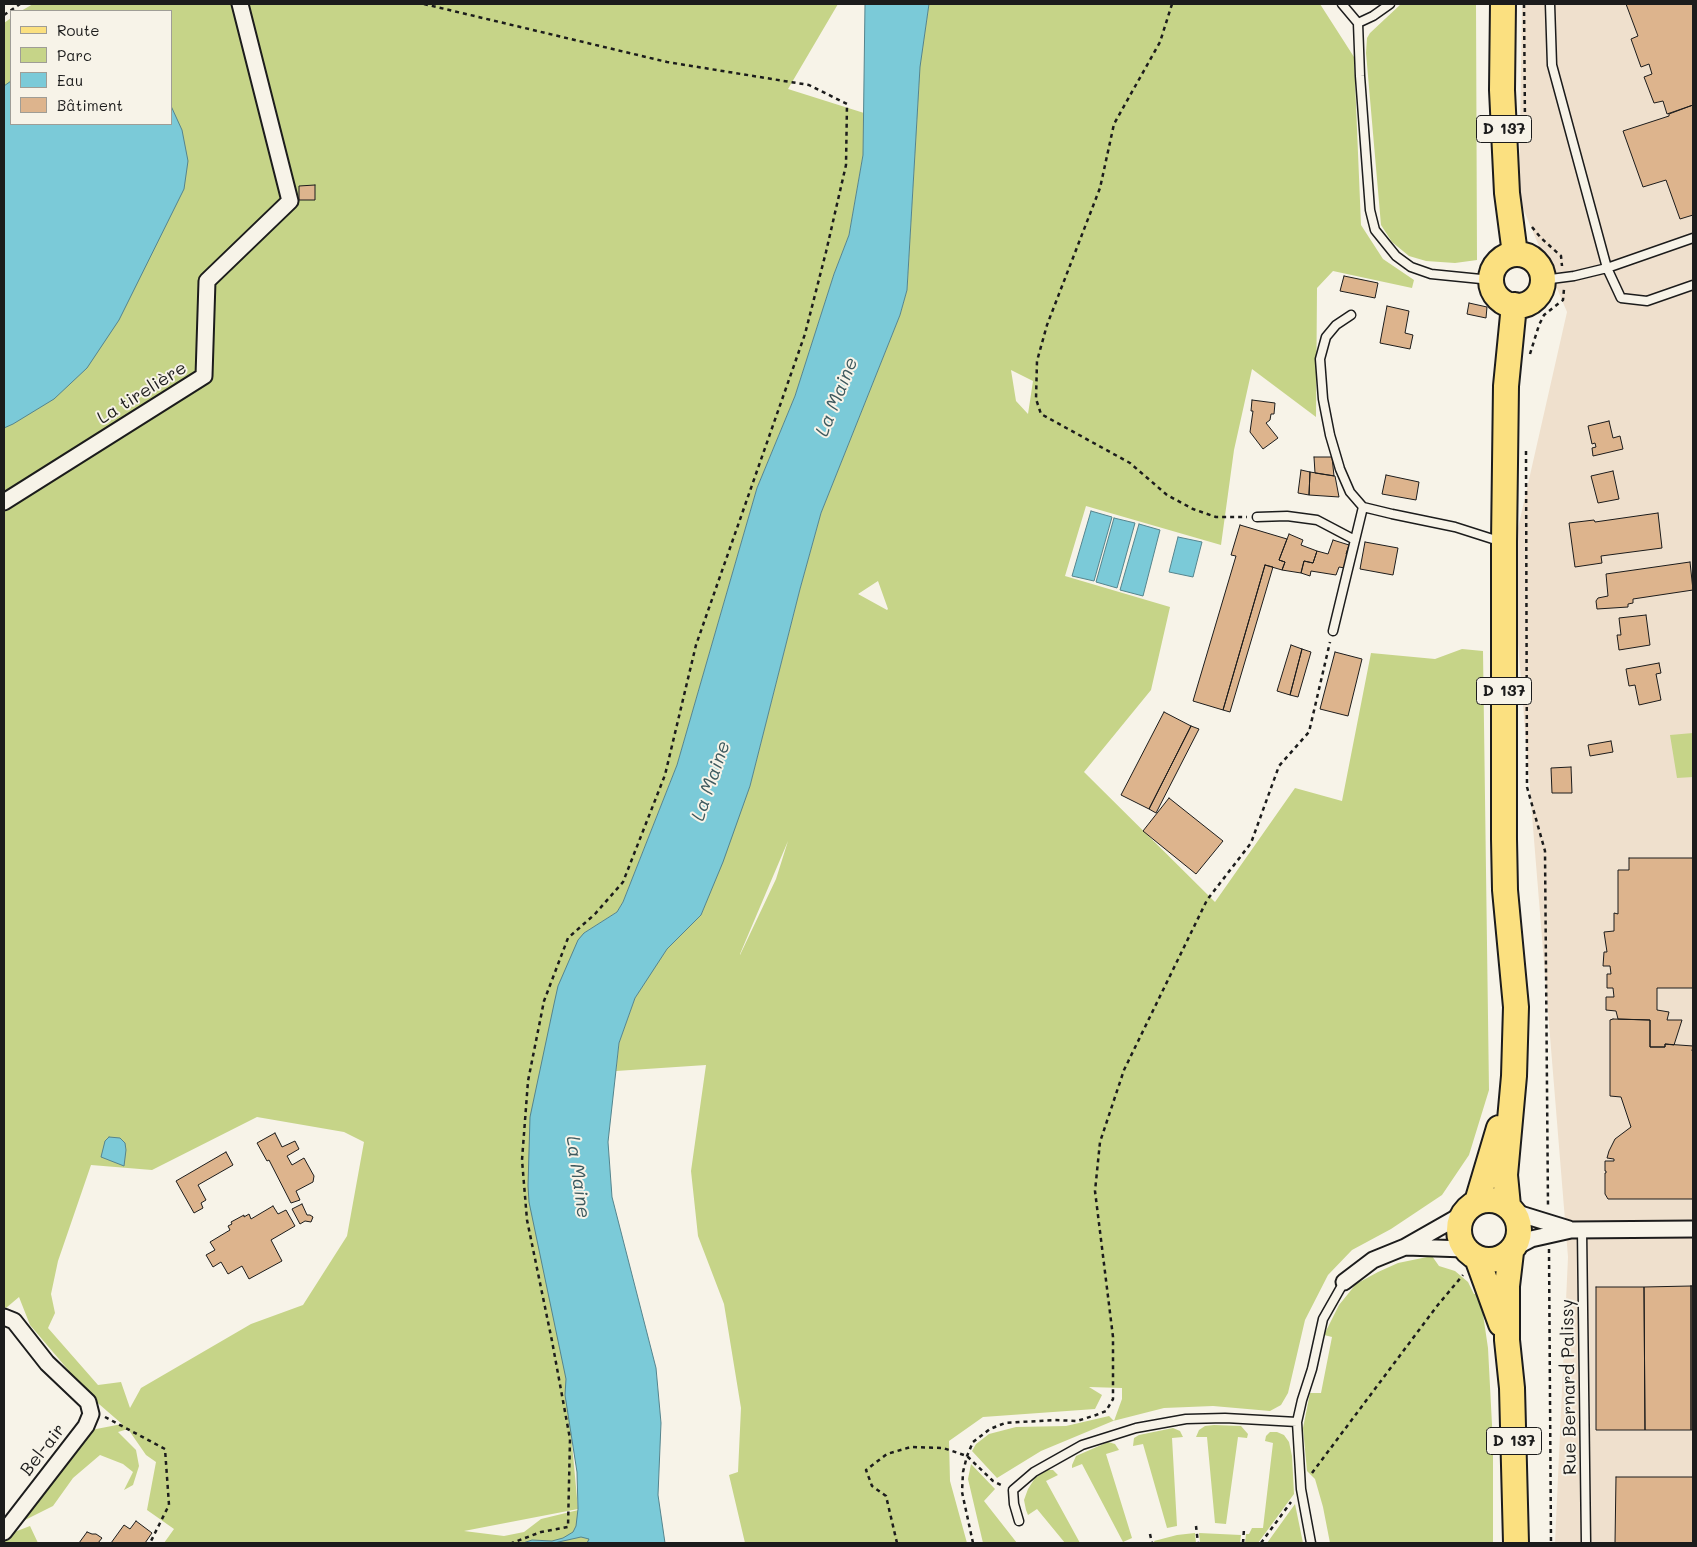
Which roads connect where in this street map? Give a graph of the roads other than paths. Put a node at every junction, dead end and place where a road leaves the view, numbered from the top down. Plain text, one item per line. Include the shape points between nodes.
1 (240, 4) edge
2 (1342, 4) edge
3 (1390, 4) edge
4 (1503, 4) edge
5 (1550, 4) edge
6 (1358, 23) junction
7 (1693, 238) edge
8 (1516, 254) junction
9 (1607, 268) junction
10 (1553, 279) junction
11 (1491, 280) junction
12 (1693, 285) edge
13 (1514, 306) junction
14 (1351, 315) dead end
15 (4, 502) edge
16 (1363, 507) junction
17 (1257, 517) road end
18 (1355, 540) junction
19 (1504, 542) junction
20 (1333, 631) road end
21 (1514, 1076) junction
22 (1470, 1208) junction
23 (1511, 1209) junction
24 (1549, 1229) junction
25 (1693, 1229) edge
26 (1576, 1230) junction
27 (1404, 1247) junction
28 (1513, 1250) junction
29 (1471, 1254) junction
30 (1344, 1282) joint
31 (9, 1319) edge
32 (1507, 1340) junction
33 (1297, 1422) junction
34 (1019, 1521) dead end
35 (4, 1532) edge
36 (1311, 1543) edge
37 (1516, 1543) edge
38 (1586, 1543) edge

1 - 15 street, La tirelière via 290,202 207,281 204,376
2 - 6 lane
3 - 6 lane
4 - 8 main road, D 137 via 1502,90 1507,183
5 - 9 lane via 1552,65
6 - 11 lane via 1370,210 1375,230 1396,256 1411,267 1431,274
7 - 9 lane
8 - 10 main road via 1532,258 1542,272
8 - 11 main road via 1500,259
9 - 10 lane
9 - 12 lane via 1621,298 1647,301
10 - 13 main road via 1530,302
11 - 13 main road via 1501,300
13 - 19 main road, D 137 via 1506,386
14 - 16 lane via 1326,336 1320,359 1330,435 1350,492
16 - 18 lane
16 - 19 lane via 1455,527
17 - 18 lane via 1317,520
18 - 20 lane
19 - 21 main road, D 137 via 1504,840 1505,890 1516,1007
21 - 22 main road, D 137 via 1494,1149
21 - 23 main road, D 137 via 1506,1175
22 - 23 main road via 1493,1200
22 - 27 street
22 - 29 main road via 1460,1222 1459,1232 1460,1241
23 - 24 street
23 - 28 main road via 1520,1230
24 - 26 street
24 - 28 street
25 - 26 street
26 - 38 lane, Rue Bernard Palissy
27 - 29 street
27 - 30 street via 1373,1260
28 - 29 main road via 1495,1260
28 - 32 main road, D 137 via 1507,1286
29 - 32 main road, D 137
30 - 33 lane via 1323,1319
31 - 35 street, Bel-air via 88,1402 91,1414 86,1426
32 - 37 main road, D 137 via 1512,1388
33 - 34 lane via 1186,1419 1136,1428 1082,1445 1034,1472 1013,1490
33 - 36 lane via 1301,1489

